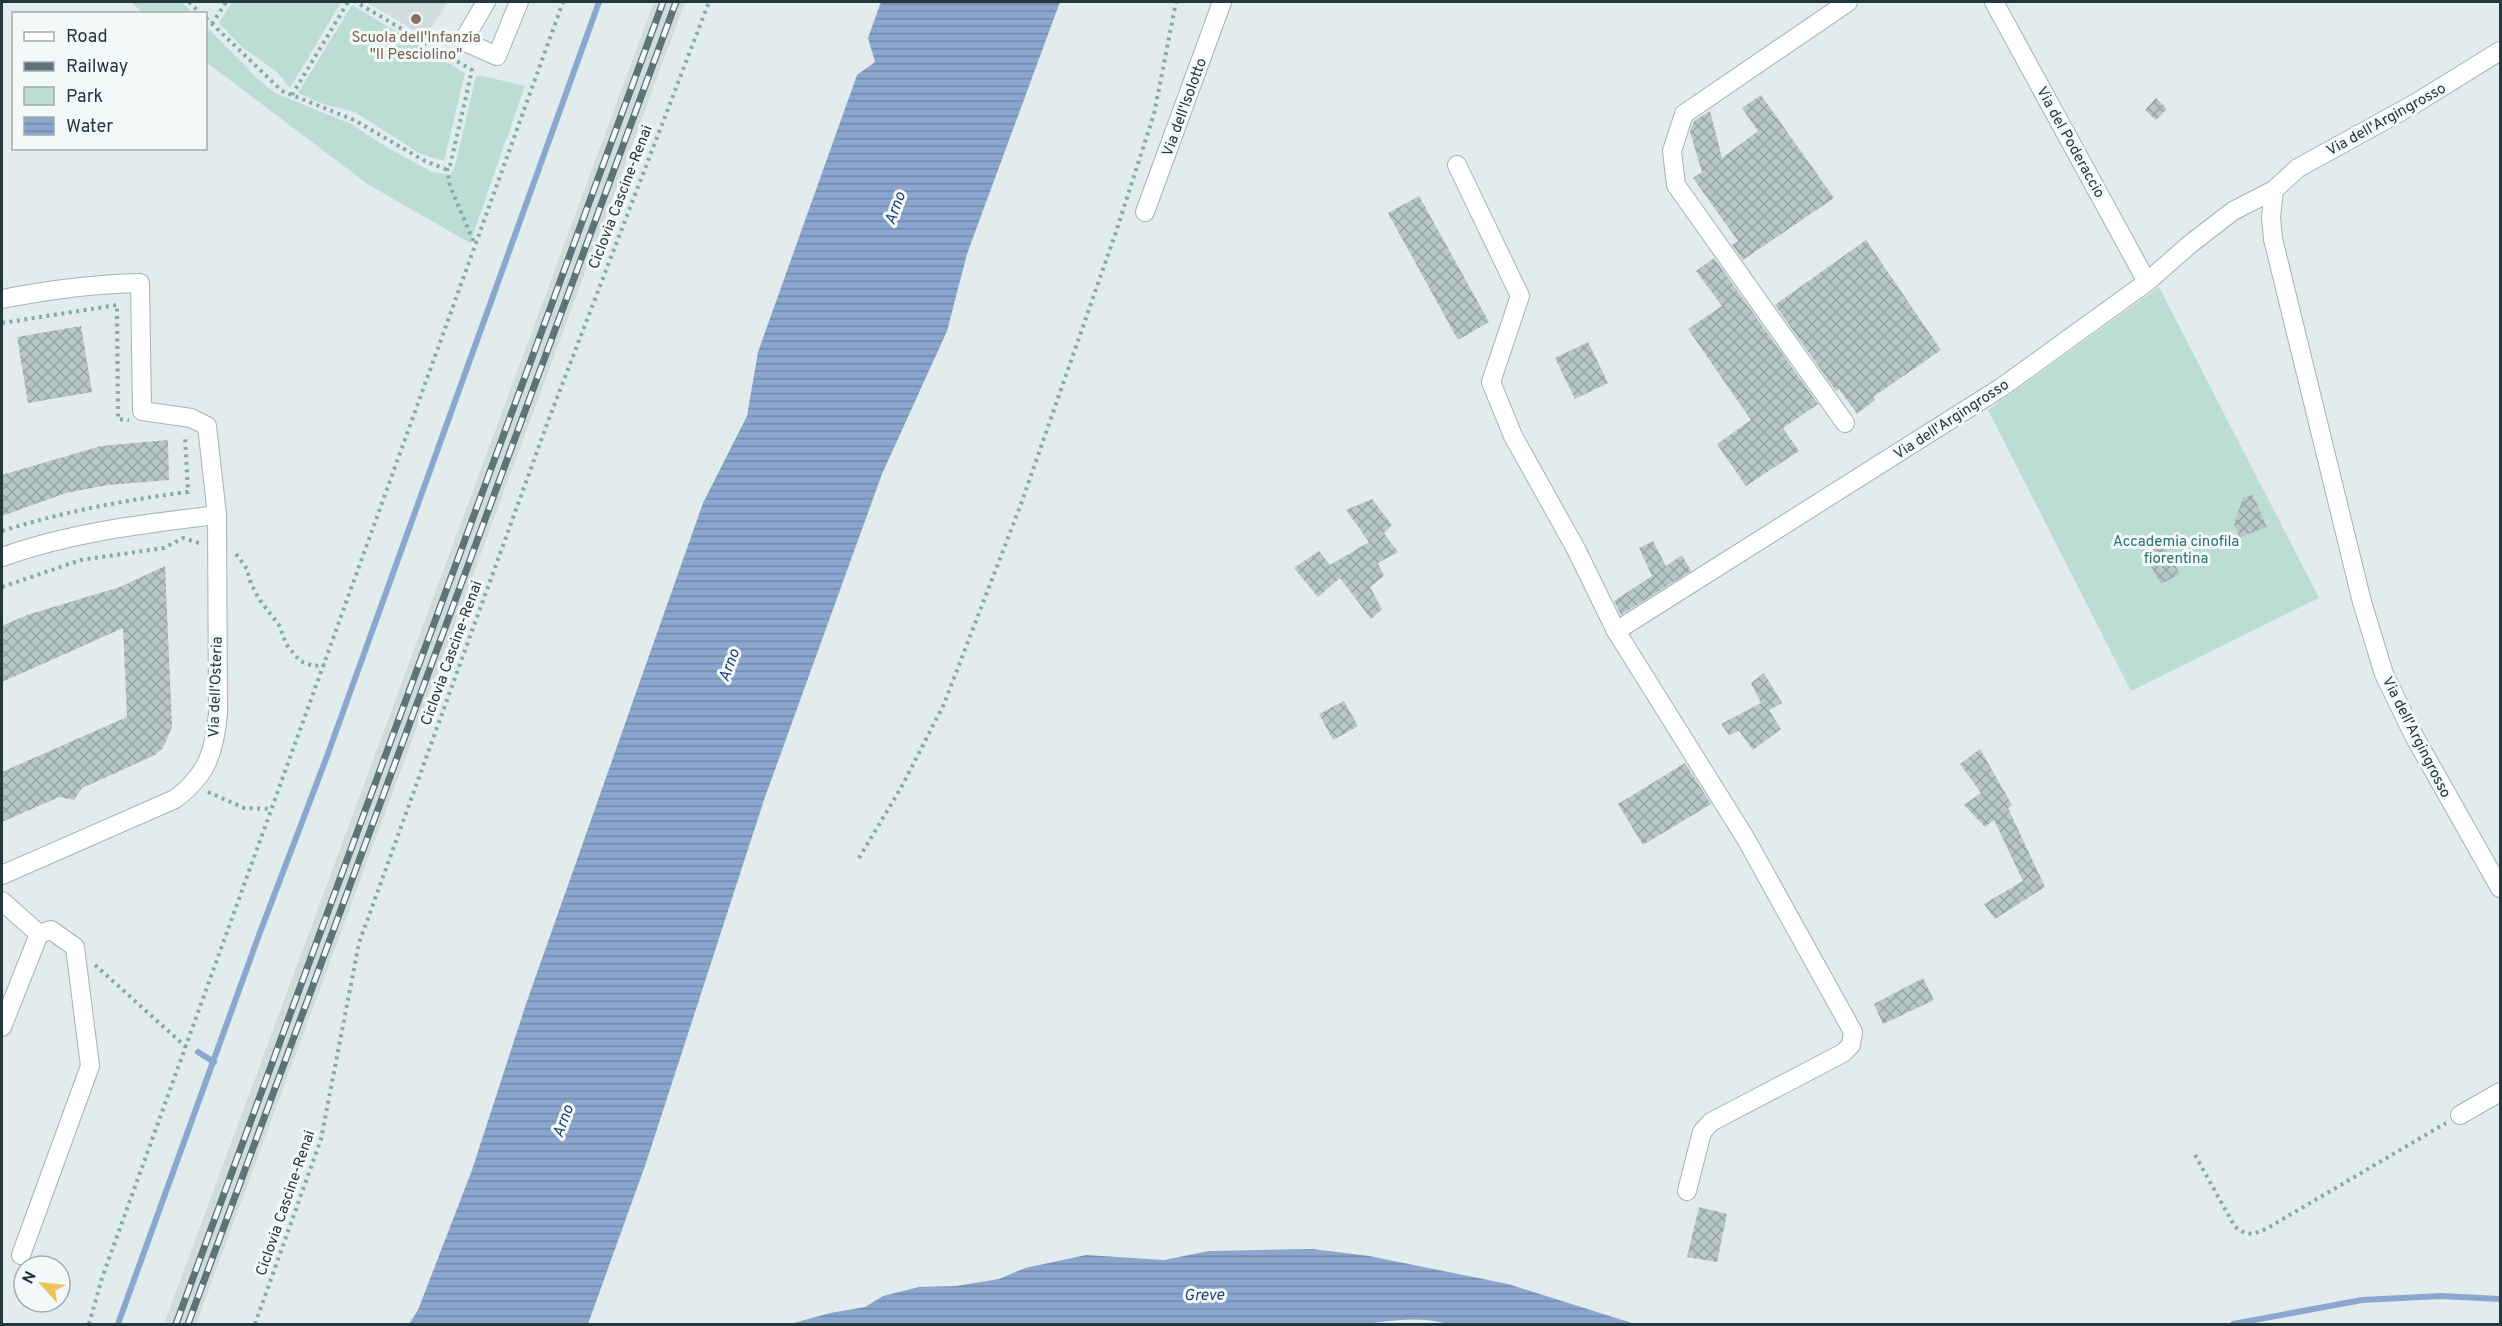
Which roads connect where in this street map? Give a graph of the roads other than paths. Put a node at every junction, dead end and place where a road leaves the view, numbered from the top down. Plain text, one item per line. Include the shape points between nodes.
1 (486, 2) edge
2 (519, 2) edge
3 (1222, 2) edge
4 (1848, 2) edge
5 (1994, 2) edge
6 (2500, 51) edge
7 (1456, 165) dead end
8 (2274, 190) junction
9 (1145, 212) dead end
10 (2147, 282) junction
11 (2, 298) edge
12 (1845, 423) dead end
13 (217, 515) junction
14 (2, 557) edge
15 (1616, 631) junction
16 (2, 875) edge
17 (2500, 888) edge
18 (2, 901) edge
19 (39, 934) junction
20 (2, 1027) edge
21 (2500, 1092) edge
22 (2460, 1115) road end
23 (1687, 1191) dead end
24 (21, 1254) edge

1 - 2 street via 463,41 497,56
3 - 9 street, Via dell'Isolotto
4 - 12 street via 1684,114 1672,151 1676,185
5 - 10 street, Via del Poderaccio
6 - 8 street, Via dell'Argingrosso via 2298,168
7 - 15 street via 1520,296 1491,382 1513,436
8 - 10 street, Via dell'Argingrosso via 2233,211
8 - 17 street, Via dell'Argingrosso via 2273,239 2362,602 2384,674 2414,736
10 - 15 street, Via dell'Argingrosso via 2002,387
11 - 13 street, Via dell'Osteria via 101,284 140,283 142,411 191,418 207,426
13 - 14 street via 92,532
13 - 16 street, Via dell'Osteria via 210,543 218,714 216,737 206,765 175,799
15 - 23 street via 1746,838 1853,1032 1851,1045 1843,1053 1711,1122 1702,1132
18 - 19 street
19 - 20 street
19 - 24 street via 51,930 75,947 90,1066
21 - 22 street

